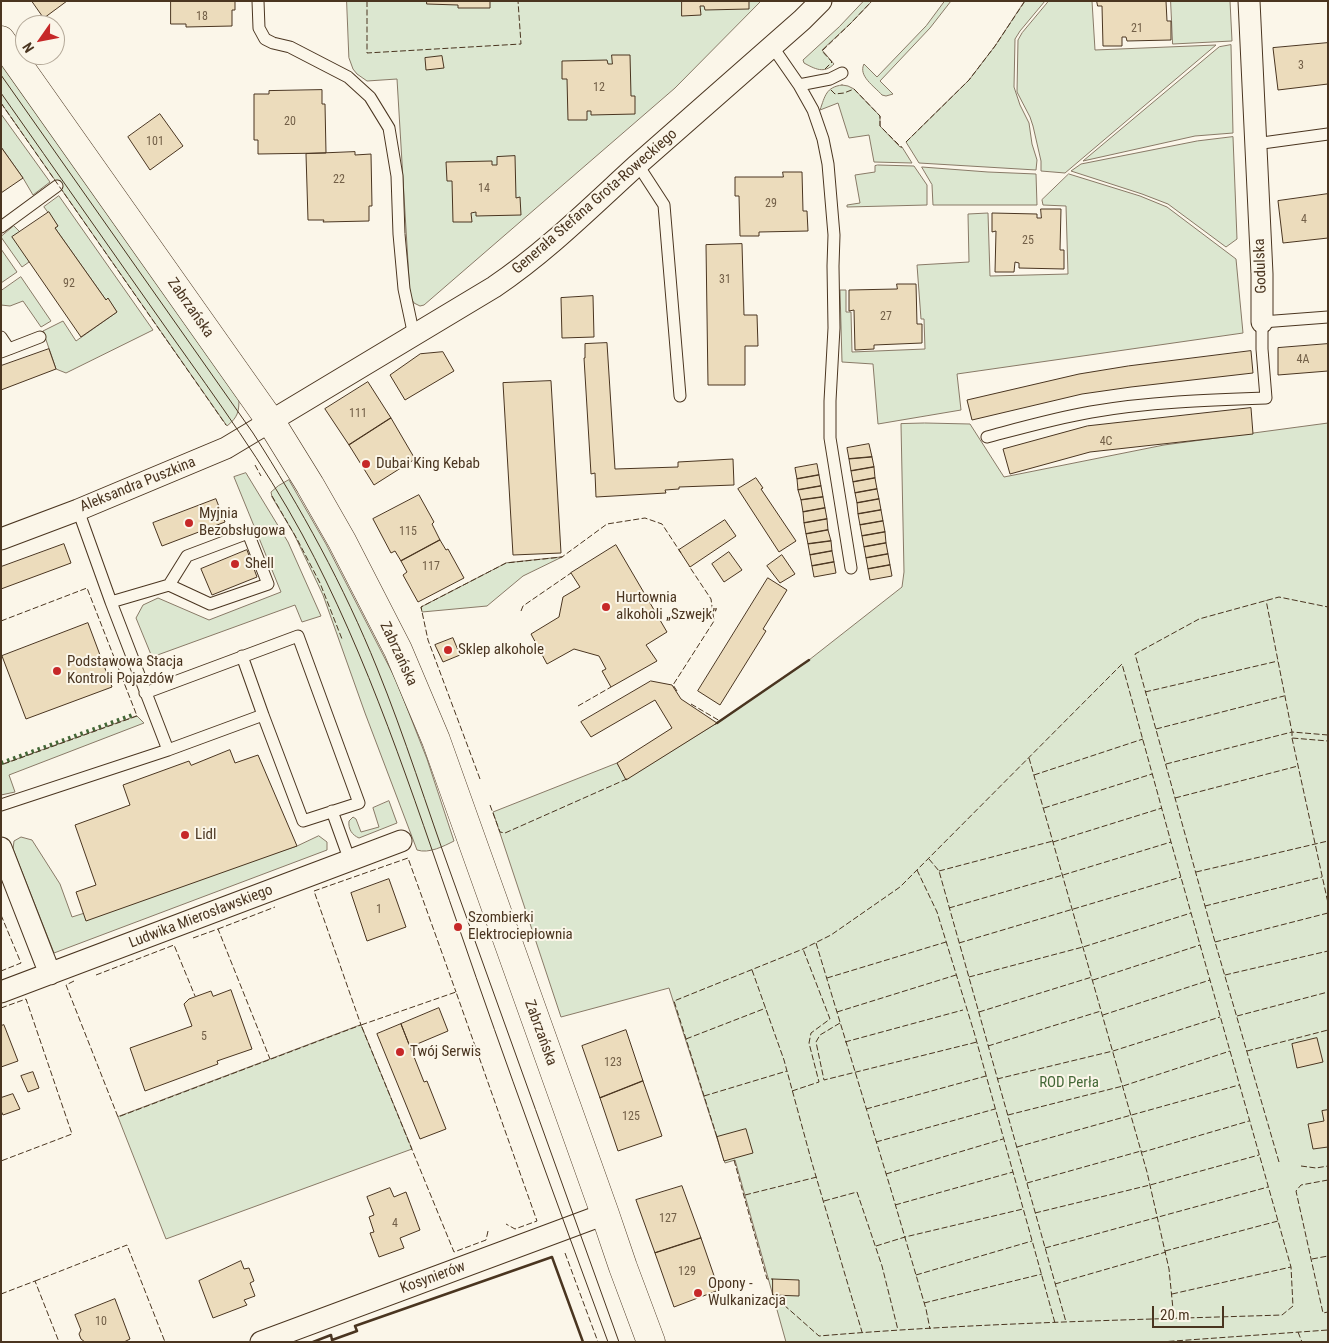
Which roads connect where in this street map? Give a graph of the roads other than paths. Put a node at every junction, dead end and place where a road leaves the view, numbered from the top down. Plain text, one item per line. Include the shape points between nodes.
1 (258, 1) edge
2 (821, 1) edge
3 (1249, 1) edge
4 (1, 40) edge
5 (772, 46) junction
6 (842, 73) dead end
7 (799, 86) junction
8 (1328, 134) edge
9 (1255, 144) junction
10 (638, 165) junction
11 (57, 186) dead end
12 (1, 227) edge
13 (1328, 317) edge
14 (1262, 322) junction
15 (414, 336) junction
16 (1, 337) edge
17 (40, 337) dead end
18 (5, 350) edge
19 (680, 396) dead end
20 (271, 422) junction
21 (987, 437) dead end
22 (78, 510) junction
23 (1, 539) edge
24 (851, 568) dead end
25 (169, 584) junction
26 (110, 602) junction
27 (242, 656) junction
28 (145, 693) junction
29 (263, 716) junction
30 (168, 750) junction
31 (1, 805) edge
32 (332, 811) junction
33 (402, 841) dead end
34 (1, 848) edge
35 (350, 861) junction
36 (50, 974) junction
37 (1, 992) edge
38 (605, 1214) junction
39 (261, 1342) edge
40 (651, 1342) edge

1 - 15 lane via 259,28 265,39 290,46 348,77 370,97 389,128 397,176 404,289
2 - 5 street, Generała Stefana Grota-Roweckiego
3 - 9 street, Godulska
4 - 20 street, Zabrzańska
5 - 7 lane
5 - 10 street, Generała Stefana Grota-Roweckiego
6 - 7 lane
7 - 24 lane via 817,121 828,164 834,234 830,438
8 - 9 lane
9 - 14 street, Godulska
10 - 15 street, Generała Stefana Grota-Roweckiego via 522,268
10 - 19 lane via 664,204
11 - 12 lane
13 - 14 lane
14 - 21 lane via 1266,398 1177,402 1091,412
15 - 20 street, Generała Stefana Grota-Roweckiego
16 - 18 lane
17 - 18 lane
20 - 22 street, Aleksandra Puszkina via 222,450
20 - 38 street, Zabrzańska via 337,533 398,650 436,740
22 - 23 street, Aleksandra Puszkina
22 - 26 lane
25 - 25 lane via 210,604 268,584 248,533 186,556
25 - 26 lane
26 - 28 lane
27 - 28 lane
27 - 29 lane
27 - 32 lane via 298,636 359,803
28 - 30 lane
29 - 30 lane
29 - 32 lane via 303,821
30 - 31 lane
32 - 35 lane
33 - 35 street, Ludwika Mierosławskiego
34 - 36 street
35 - 36 street, Ludwika Mierosławskiego
36 - 37 street, Ludwika Mierosławskiego
38 - 39 street, Kosynierów
38 - 40 street, Zabrzańska

